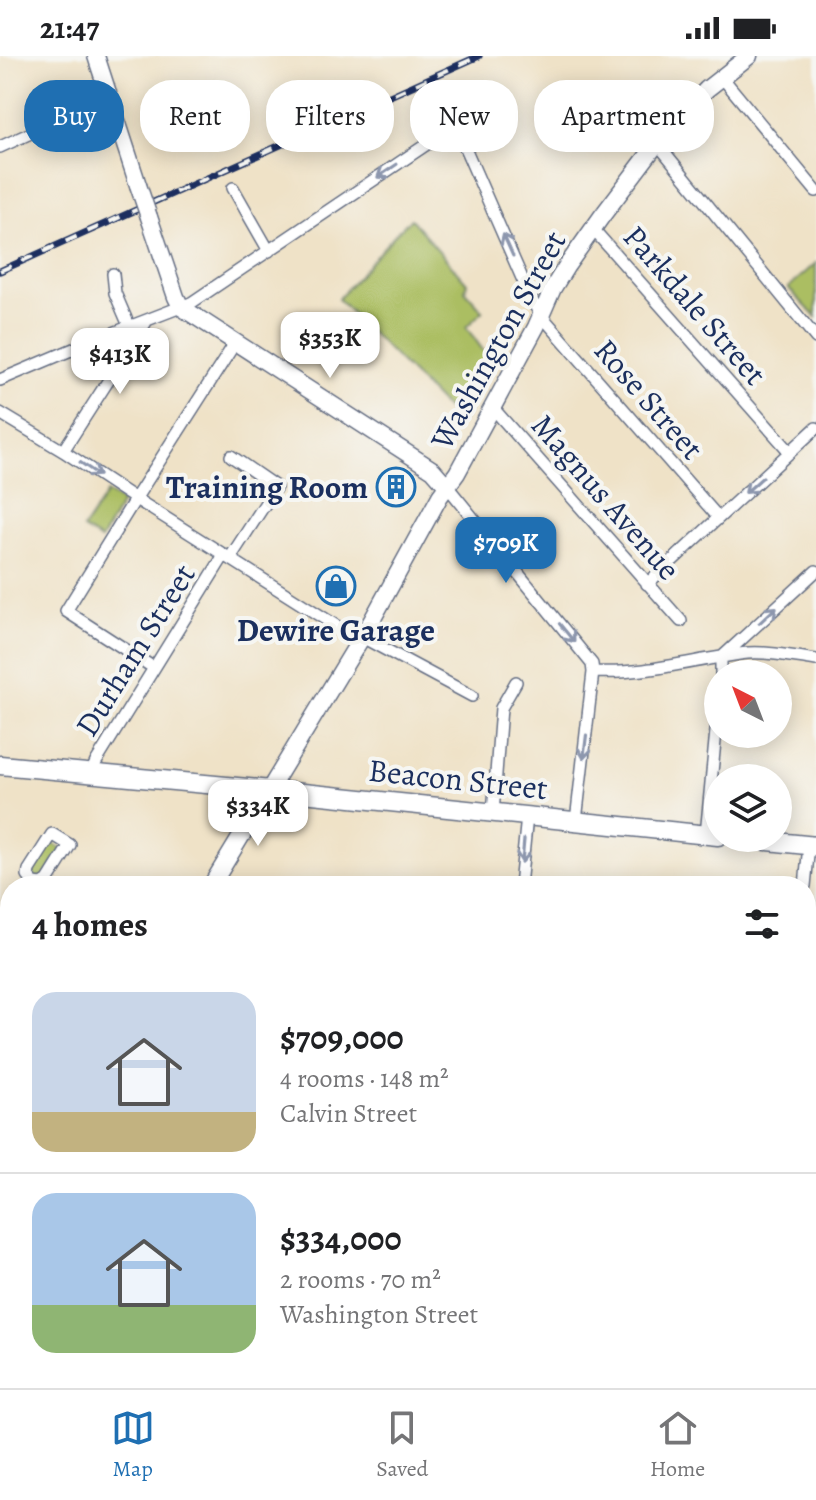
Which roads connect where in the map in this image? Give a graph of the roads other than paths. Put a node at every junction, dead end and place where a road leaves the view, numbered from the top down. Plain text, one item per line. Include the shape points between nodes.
1 (96, 56) edge
2 (749, 56) edge
3 (721, 76) junction
4 (104, 80) edge
5 (714, 83) edge
6 (24, 136) edge
7 (124, 141) edge
8 (0, 147) edge
9 (650, 152) edge
10 (664, 152) edge
11 (233, 188) dead end
12 (815, 188) edge
13 (593, 229) junction
14 (269, 251) junction
15 (113, 274) dead end
16 (181, 307) junction
17 (541, 315) junction
18 (146, 322) junction
19 (130, 328) junction
20 (816, 338) edge
21 (235, 343) junction
22 (0, 380) edge
23 (492, 407) junction
24 (0, 413) edge
25 (816, 428) edge
26 (63, 451) junction
27 (790, 452) junction
28 (231, 456) dead end
29 (447, 486) junction
30 (135, 499) junction
31 (718, 517) junction
32 (227, 556) junction
33 (816, 571) edge
34 (647, 584) junction
35 (681, 621) dead end
36 (361, 639) junction
37 (721, 658) junction
38 (816, 660) edge
39 (154, 668) junction
40 (593, 672) junction
41 (516, 682) dead end
42 (472, 696) dead end
43 (0, 765) edge
44 (91, 773) junction
45 (271, 790) junction
46 (493, 813) junction
47 (527, 816) junction
48 (576, 821) junction
49 (704, 834) edge
50 (792, 844) edge
51 (813, 846) edge
52 (217, 876) edge
53 (521, 876) edge
54 (807, 876) edge

1 - 4 main road
2 - 3 main road, Washington Street
3 - 5 main road, Washington Street
3 - 12 street
6 - 8 street
7 - 16 main road, bridge
9 - 13 main road, Washington Street
10 - 20 street
11 - 14 street
13 - 17 main road, Washington Street
13 - 27 street, Parkdale Street
14 - 16 street
17 -> 14 street, Rose Street via 453,130
15 - 19 street
16 - 18 street
16 - 21 main road
17 - 23 main road, Washington Street
17 - 31 street, Rose Street
18 - 19 street
18 - 26 street
19 - 22 street
21 - 29 main road via 433,470
21 - 30 street
23 - 29 main road, Washington Street
23 - 34 street, Magnus Avenue
24 - 26 street
25 - 27 street
26 -> 30 street
27 -> 31 street
28 - 32 street, Durham Street via 276,487
29 - 36 main road, Washington Street
29 -> 40 street via 592,664
30 - 32 street
30 - 39 street via 66,611
31 - 34 street
32 - 36 street
32 - 39 street, Durham Street
37 -> 33 street
34 - 35 street, Magnus Avenue
36 - 42 street
36 - 45 main road, Washington Street
37 - 38 street via 751,653
37 - 40 street
39 - 44 street, Durham Street
40 -> 48 street
41 - 46 street via 501,708
43 - 44 main road, Beacon Street
44 - 45 main road, Beacon Street
45 - 46 main road, Beacon Street
45 - 52 main road, Washington Street
46 - 47 main road, Beacon Street
47 - 48 main road, Beacon Street
47 -> 53 street
48 - 49 main road, Beacon Street
50 - 51 main road
51 - 54 street

